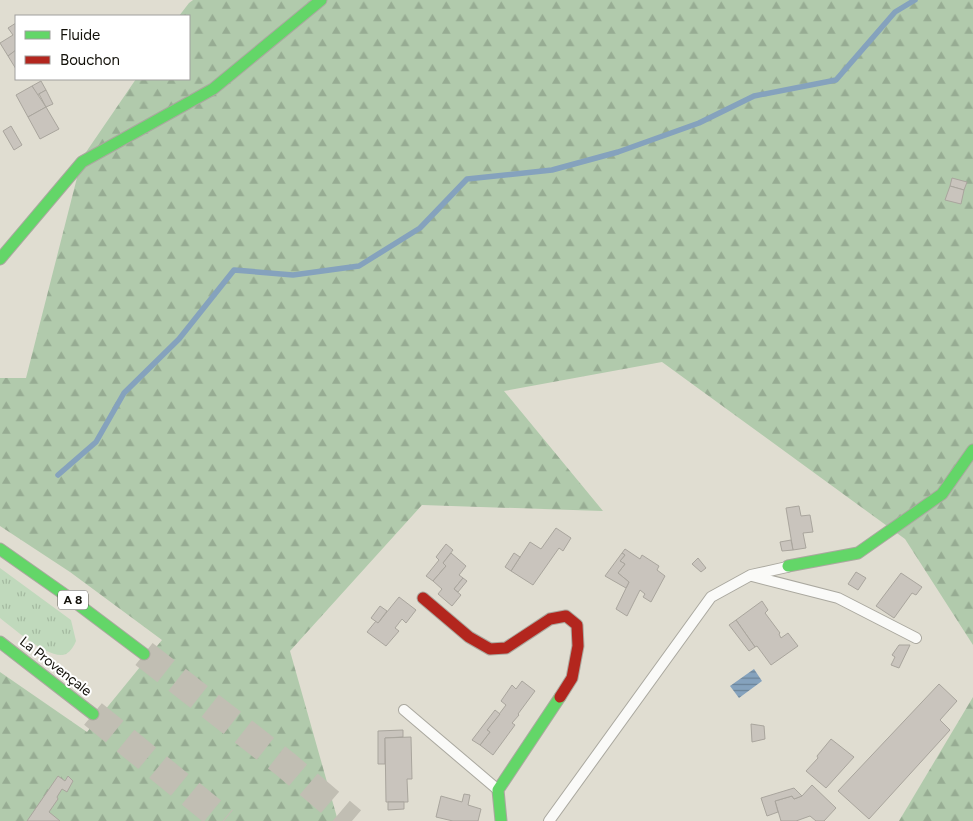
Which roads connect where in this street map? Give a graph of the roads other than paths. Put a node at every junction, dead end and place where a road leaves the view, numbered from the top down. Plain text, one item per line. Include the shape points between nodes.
1 (321, 0) edge
2 (0, 259) edge
3 (973, 450) edge
4 (0, 549) edge
5 (788, 566) joint
6 (751, 576) junction
7 (423, 598) dead end
8 (916, 638) dead end
9 (0, 642) edge
10 (144, 654) tunnel mouth
11 (404, 710) dead end
12 (93, 714) tunnel mouth
13 (498, 790) junction
14 (501, 821) edge
15 (549, 821) edge

1 - 2 main road via 213,89 82,162
3 - 5 main road via 942,494 858,553
4 - 10 main road, A 8
5 - 6 lane
6 - 8 lane via 838,598
6 - 15 lane via 711,597
7 - 13 main road via 469,638 490,649 506,648 550,619 566,616 577,625 578,646 572,678
9 - 12 main road, La Provençale
11 - 13 lane
13 - 14 main road

